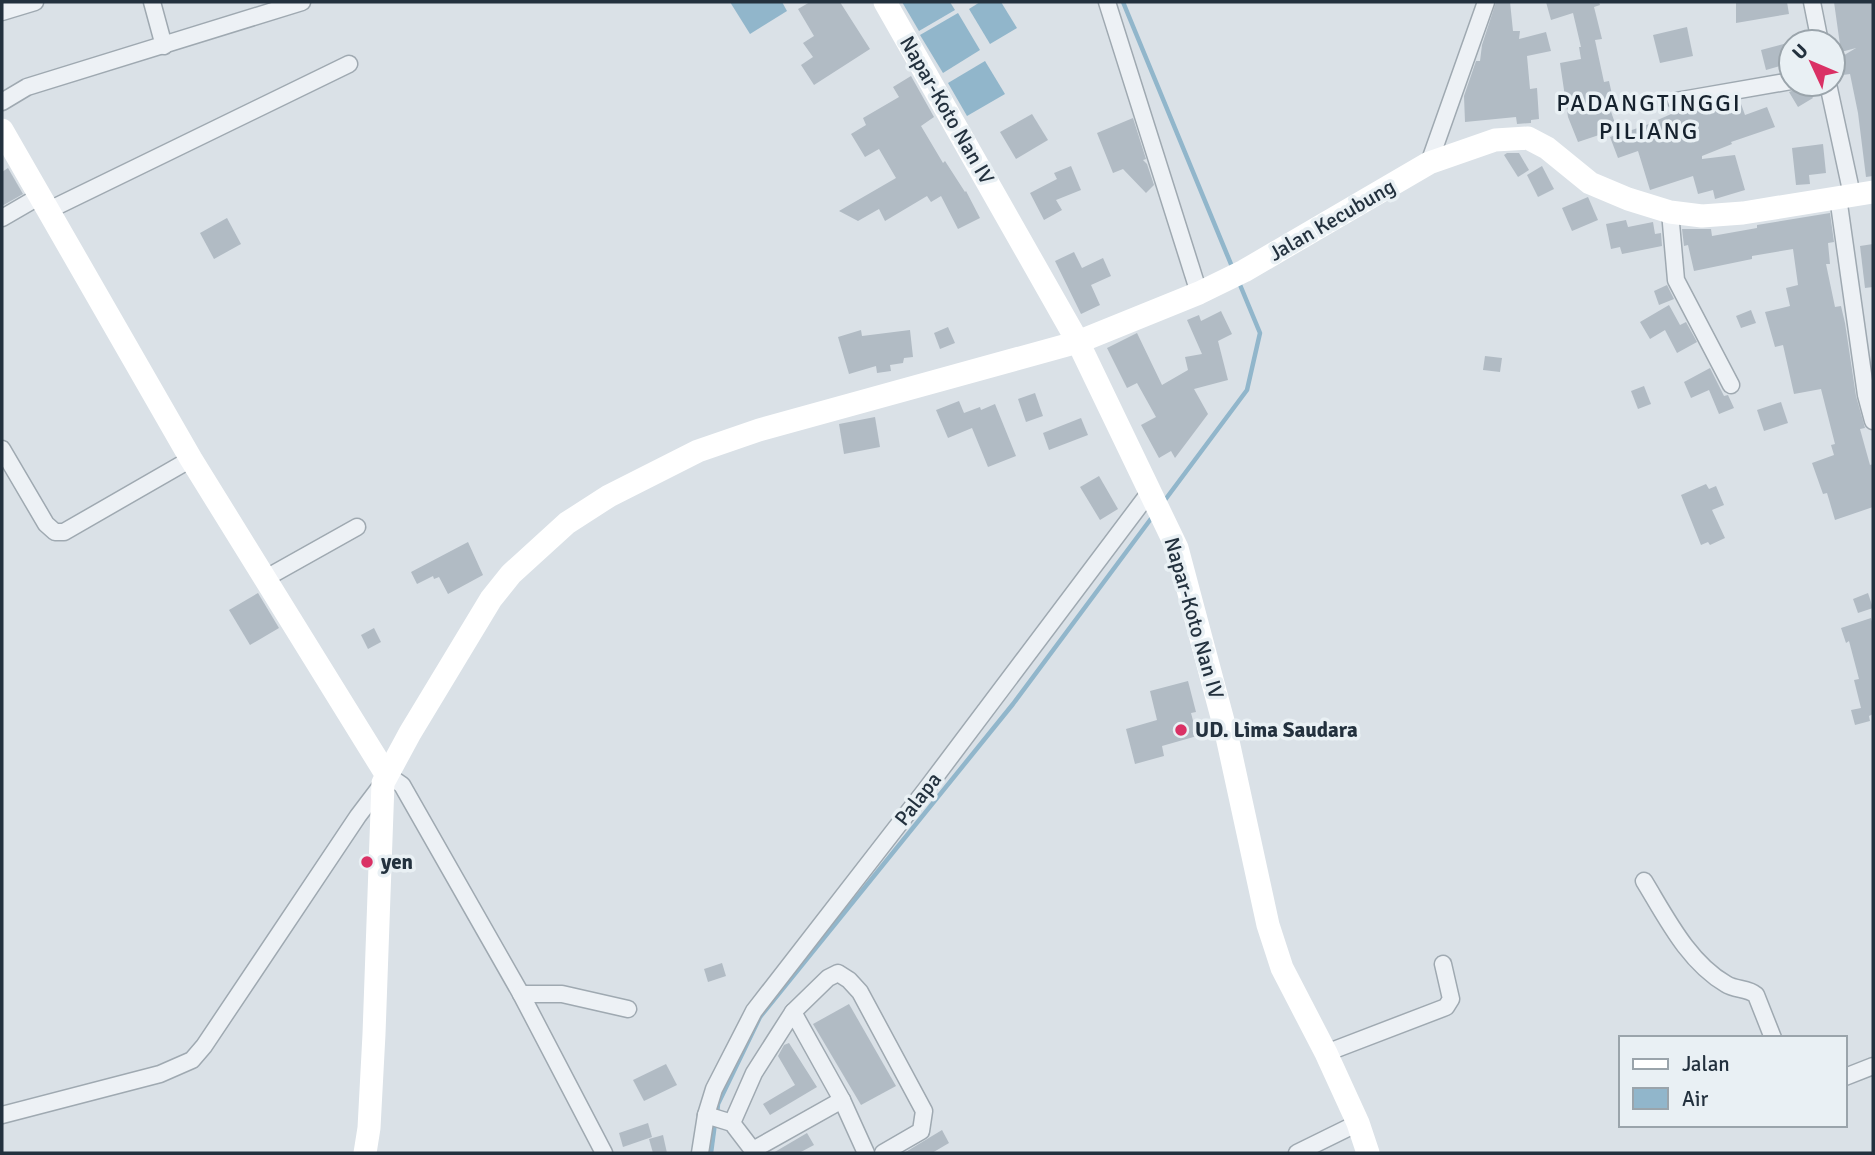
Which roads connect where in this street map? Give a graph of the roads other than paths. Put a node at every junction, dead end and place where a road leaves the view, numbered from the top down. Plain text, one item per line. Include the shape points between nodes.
1 (35, 2) edge
2 (152, 2) edge
3 (302, 2) edge
4 (885, 2) edge
5 (1107, 2) edge
6 (1486, 2) edge
7 (1812, 2) edge
8 (2, 12) edge
9 (1817, 28) edge
10 (164, 46) junction
11 (349, 64) dead end
12 (1777, 83) edge
13 (1831, 98) edge
14 (1676, 101) dead end
15 (2, 102) edge
16 (2, 130) edge
17 (1429, 163) junction
18 (1855, 195) edge
19 (45, 203) junction
20 (1670, 212) junction
21 (2, 218) edge
22 (1199, 293) junction
23 (1078, 342) junction
24 (1731, 385) dead end
25 (1873, 421) edge
26 (2, 449) edge
27 (191, 458) junction
28 (1154, 502) junction
29 (357, 527) dead end
30 (266, 578) junction
31 (385, 779) junction
32 (1644, 881) dead end
33 (1443, 964) dead end
34 (521, 994) junction
35 (628, 1009) dead end
36 (793, 1012) junction
37 (1772, 1036) edge
38 (1326, 1053) junction
39 (1873, 1066) edge
40 (1847, 1076) edge
41 (842, 1100) junction
42 (2, 1115) edge
43 (719, 1118) junction
44 (1358, 1123) junction
45 (754, 1152) edge
46 (365, 1153) edge
47 (604, 1153) edge
48 (700, 1153) edge
49 (866, 1153) edge
50 (883, 1153) edge
51 (1297, 1153) edge
52 (1368, 1153) edge

1 - 8 street
2 - 10 street
3 - 10 street
4 - 23 street, Napar-Koto Nan IV
5 - 22 street
6 - 17 street
7 - 9 street
10 - 15 street via 27,88
11 - 19 street
12 - 14 street
13 - 18 street
16 - 19 street
17 - 20 street, Jalan Kecubung via 1495,139 1528,138 1590,183
17 - 22 street, Jalan Kecubung
18 - 20 street, Jalan Kecubung via 1744,213 1702,216
18 - 25 street via 1867,395
19 - 21 street
19 - 27 street
20 - 24 street via 1676,280
22 - 23 street, Jalan Kecubung
23 - 28 street, Napar-Koto Nan IV
23 - 31 street, Jalan Kecubung via 759,430 698,451 609,496 567,523 511,574 491,599
26 - 27 street via 55,532 64,532
27 - 30 street
28 - 38 street, Napar-Koto Nan IV via 1177,548 1226,732 1268,925 1282,968
28 - 43 street, Palapa via 754,1011 713,1089
29 - 30 street
30 - 31 street
31 - 34 street via 402,785
31 - 42 street via 192,1060 160,1074
31 - 46 street
32 - 37 street via 1700,964 1726,985 1756,995
33 - 38 street via 1451,999 1446,1007
34 - 35 street via 562,994
34 - 47 street
36 - 41 street
36 - 43 street
36 - 50 street via 838,973 860,992 924,1111 921,1132
38 - 44 street, Napar-Koto Nan IV
39 - 40 street
41 - 45 street
41 - 49 street
43 - 45 street
43 - 48 street, Palapa
44 - 51 street
44 - 52 street, Napar-Koto Nan IV

